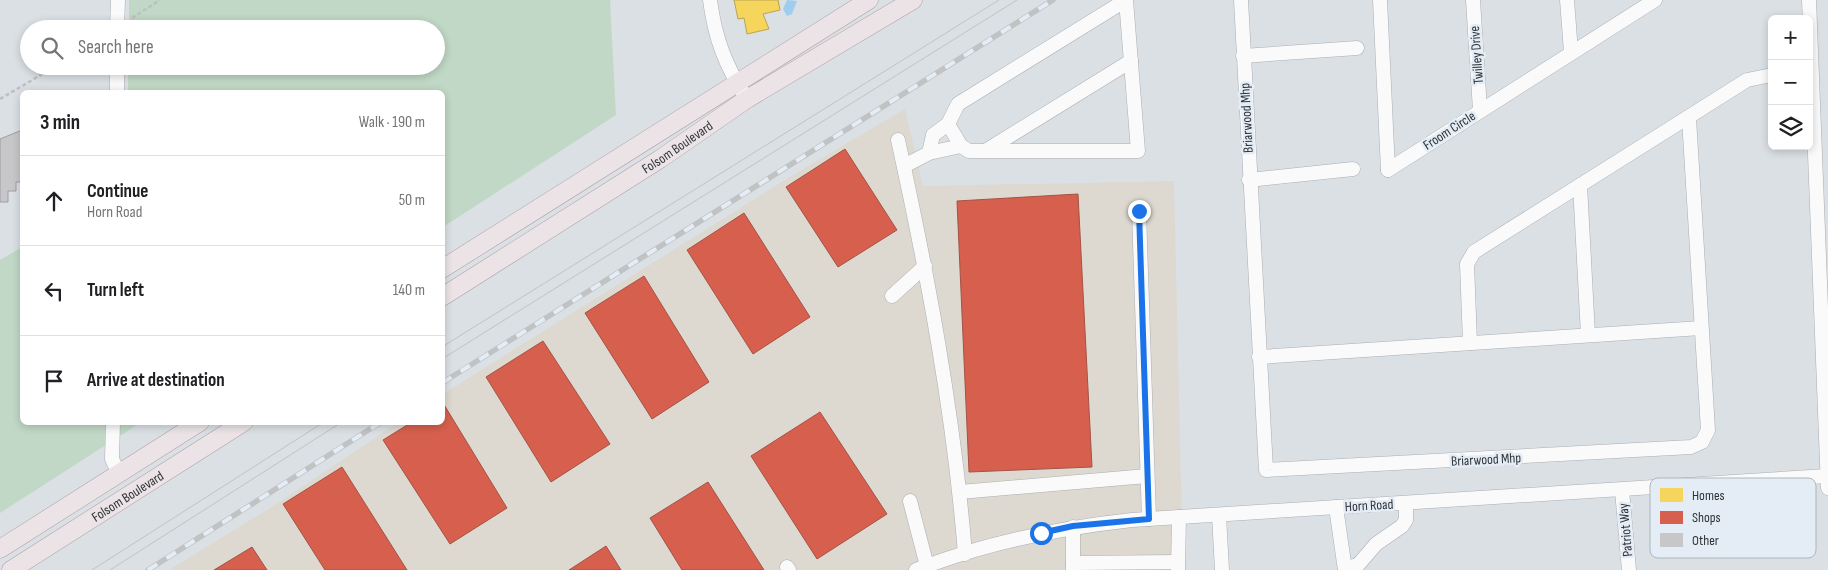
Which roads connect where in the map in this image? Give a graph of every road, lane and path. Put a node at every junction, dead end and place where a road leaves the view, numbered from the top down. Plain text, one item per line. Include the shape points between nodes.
1 (118, 0) edge
2 (160, 0) edge
3 (710, 0) edge
4 (869, 0) edge
5 (913, 0) edge
6 (1240, 0) edge
7 (1380, 0) edge
8 (1472, 0) edge
9 (1567, 0) edge
10 (1655, 0) edge
11 (1809, 0) edge
12 (117, 20) edge
13 (129, 20) edge
14 (1357, 48) dead end
15 (1571, 52) junction
16 (1243, 56) junction
17 (1811, 60) edge
18 (1131, 62) junction
19 (41, 75) edge
20 (117, 75) edge
21 (1768, 76) edge
22 (737, 83) junction
23 (117, 90) edge
24 (0, 99) edge
25 (747, 100) junction
26 (1812, 105) edge
27 (1480, 110) junction
28 (1689, 118) junction
29 (948, 124) junction
30 (898, 140) dead end
31 (961, 146) junction
32 (986, 151) junction
33 (929, 153) junction
34 (904, 166) junction
35 (1353, 169) dead end
36 (1249, 180) junction
37 (1580, 185) junction
38 (1139, 211) dead end
39 (925, 266) junction
40 (445, 267) edge
41 (445, 295) edge
42 (892, 296) dead end
43 (1701, 328) junction
44 (1588, 335) junction
45 (1470, 343) junction
46 (1259, 357) junction
47 (113, 425) edge
48 (195, 425) edge
49 (239, 425) edge
50 (119, 474) junction
51 (1148, 476) junction
52 (1828, 482) edge
53 (1650, 489) edge
54 (1622, 490) junction
55 (960, 492) junction
56 (910, 501) dead end
57 (1406, 503) junction
58 (1336, 507) junction
59 (1219, 515) junction
60 (1179, 517) junction
61 (1149, 519) junction
62 (1073, 526) junction
63 (0, 549) edge
64 (965, 554) junction
65 (35, 555) junction
66 (1073, 566) edge
67 (1178, 566) edge
68 (930, 567) edge
69 (1345, 569) edge
70 (11, 570) edge
71 (1222, 570) edge
72 (1629, 570) edge

1 - 12 street
2 - 13 path
3 - 22 street via 728,70
4 - 22 main road, Folsom Boulevard
5 - 25 main road, Folsom Boulevard
6 - 16 street, Briarwood Mhp
7 - 27 street, Froom Circle via 1388,170
8 - 27 street, Twilley Drive
9 - 15 street
10 - 15 street, Froom Circle
11 - 17 street
14 - 16 street
15 - 27 street, Froom Circle
16 - 36 street, Briarwood Mhp
18 - 29 street via 1126,0 958,104
18 - 32 street
18 - 32 street via 1138,151
19 - 24 path
20 - 23 street
21 - 28 street via 1747,80
22 - 25 street
22 - 40 main road, Folsom Boulevard
25 - 41 main road, Folsom Boulevard
26 - 52 street
28 - 37 street
28 - 43 street, Briarwood Mhp
29 - 31 street
29 - 33 street via 934,135
30 - 34 street
31 - 32 street via 969,151
31 - 33 street
33 - 34 street
34 - 39 street
35 - 36 street
36 - 46 street, Briarwood Mhp
37 - 44 street
37 - 45 street via 1469,257
38 - 51 street
39 - 42 street
39 - 55 street
43 - 44 street
43 - 46 street, Briarwood Mhp via 1708,430 1697,445 1672,448 1266,470
44 - 45 street
45 - 46 street
47 - 50 street via 112,459
48 - 50 main road, Folsom Boulevard
49 - 65 main road, Folsom Boulevard
50 - 63 main road, Folsom Boulevard
50 - 65 main road via 118,487 53,530
51 - 55 street
51 - 61 street
53 - 54 street, Horn Road
54 - 57 street, Horn Road
54 - 72 street, Patriot Way
55 - 64 street
56 - 68 street
57 - 58 street, Horn Road
57 - 69 street via 1406,520 1402,526 1378,542 1358,565
58 - 59 street, Horn Road
58 - 69 street
59 - 60 street, Horn Road
59 - 71 street
60 - 61 street, Horn Road
60 - 67 street
61 - 62 street, Horn Road
62 - 64 street, Horn Road
62 - 66 street
64 - 68 street, Horn Road
65 - 70 main road, Folsom Boulevard
66 - 67 street

